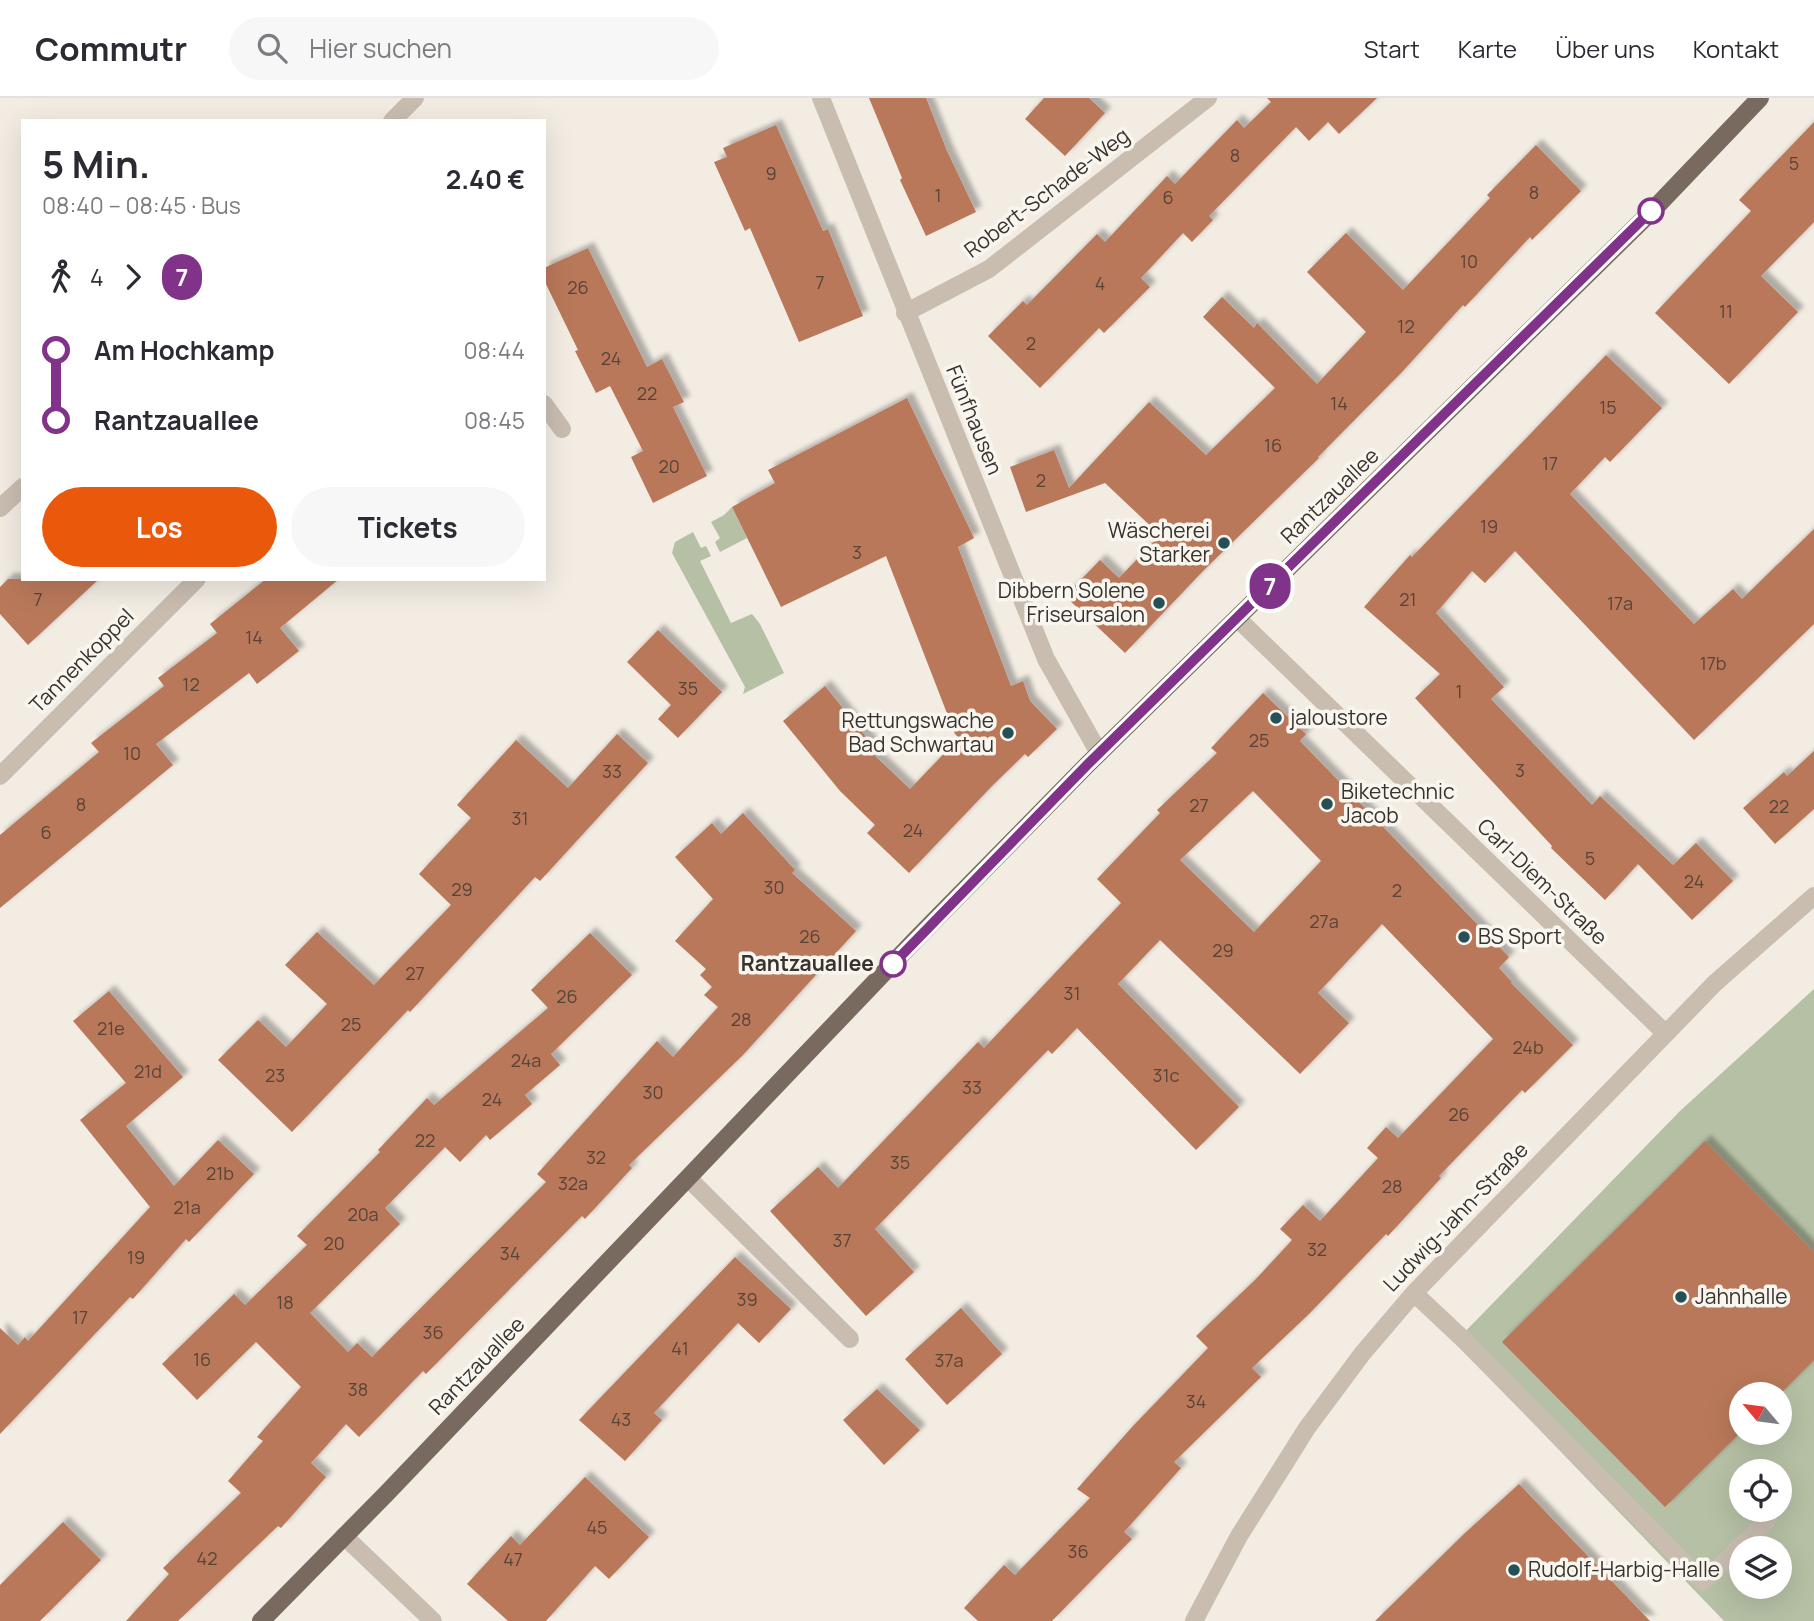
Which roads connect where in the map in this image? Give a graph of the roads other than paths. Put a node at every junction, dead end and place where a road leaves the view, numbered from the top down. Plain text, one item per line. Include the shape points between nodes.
1 (415, 98) edge
2 (821, 98) edge
3 (1208, 98) edge
4 (1760, 98) edge
5 (394, 119) edge
6 (905, 313) junction
7 (546, 407) edge
8 (562, 429) dead end
9 (21, 489) edge
10 (0, 508) edge
11 (195, 581) edge
12 (1237, 618) junction
13 (1099, 752) junction
14 (0, 776) edge
15 (1814, 896) edge
16 (1665, 1033) junction
17 (688, 1178) junction
18 (1413, 1293) junction
19 (850, 1339) dead end
20 (1766, 1522) edge
21 (344, 1536) junction
22 (261, 1621) edge
23 (433, 1621) edge
24 (1195, 1621) edge

1 - 5 street
2 - 6 street, Fünfhausen
3 - 6 street, Robert-Schade-Weg via 989,269
4 - 12 main road, Rantzauallee
6 - 13 street, Fünfhausen via 1045,659
7 - 8 street
9 - 10 street
11 - 14 street, Tannenkoppel
12 - 13 main road, Rantzauallee
12 - 16 street, Carl-Diem-Straße
13 - 17 main road, Rantzauallee
15 - 16 street, Ludwig-Jahn-Straße via 1715,982
16 - 18 street, Ludwig-Jahn-Straße
17 - 19 street
17 - 21 main road, Rantzauallee
18 - 20 street via 1703,1582
18 - 24 street, Ludwig-Jahn-Straße via 1307,1428 1239,1536
21 - 22 main road, Rantzauallee
21 - 23 street

